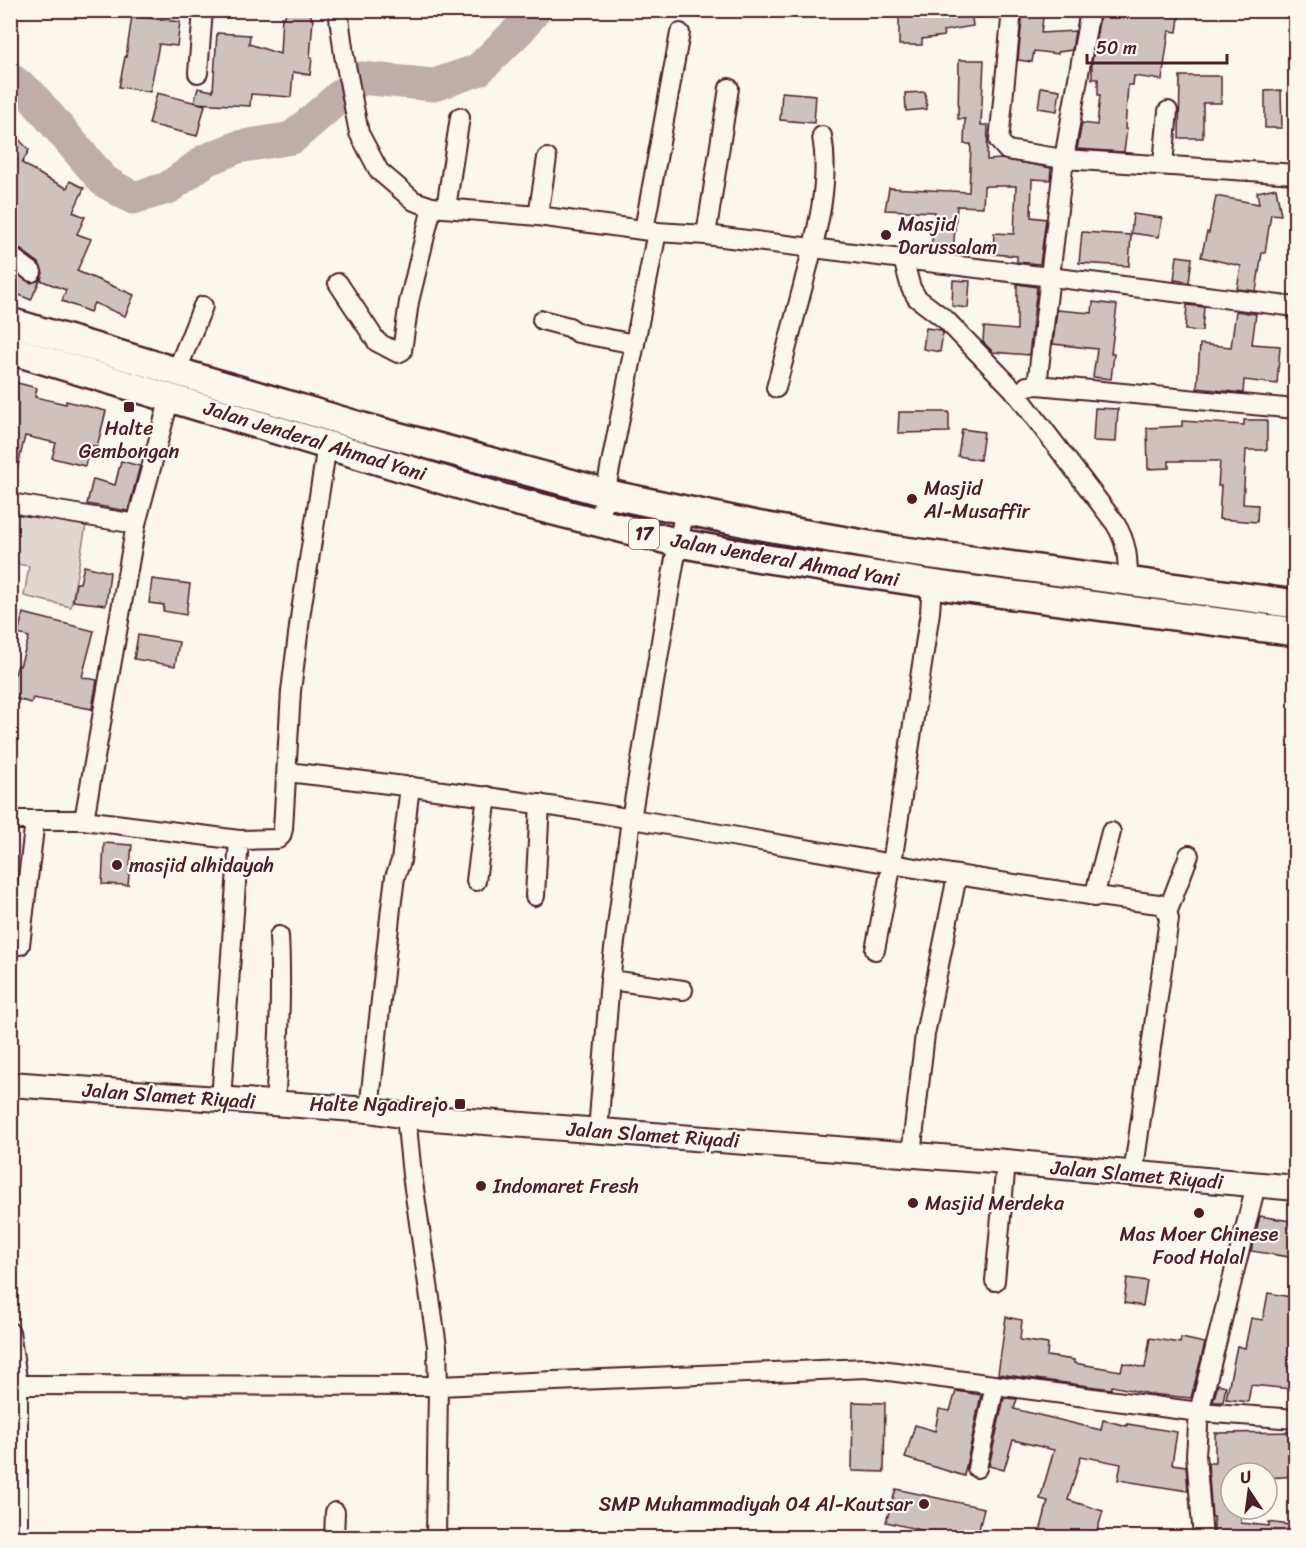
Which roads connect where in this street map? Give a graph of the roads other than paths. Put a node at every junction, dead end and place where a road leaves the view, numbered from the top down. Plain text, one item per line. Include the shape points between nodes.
1 (203, 10) edge
2 (338, 10) edge
3 (1012, 10) edge
4 (1090, 10) edge
5 (680, 33) dead end
6 (198, 73) dead end
7 (729, 88) dead end
8 (1168, 111) dead end
9 (460, 117) dead end
10 (822, 136) dead end
11 (547, 158) dead end
12 (1064, 159) junction
13 (1163, 164) junction
14 (1296, 174) edge
15 (439, 207) junction
16 (538, 216) junction
17 (651, 231) junction
18 (706, 235) junction
19 (812, 249) junction
20 (10, 256) edge
21 (903, 259) junction
22 (32, 272) dead end
23 (1050, 276) junction
24 (338, 283) dead end
25 (203, 306) dead end
26 (1296, 307) edge
27 (542, 320) dead end
28 (10, 322) edge
29 (635, 344) junction
30 (10, 350) edge
31 (177, 370) junction
32 (1037, 385) junction
33 (776, 388) dead end
34 (1013, 389) junction
35 (170, 397) junction
36 (1296, 409) edge
37 (327, 446) junction
38 (606, 494) junction
39 (10, 503) edge
40 (685, 509) junction
41 (136, 524) junction
42 (599, 524) junction
43 (679, 543) junction
44 (1128, 581) junction
45 (932, 584) junction
46 (1296, 604) edge
47 (1296, 632) edge
48 (287, 772) junction
49 (410, 786) junction
50 (487, 796) junction
51 (540, 804) junction
52 (631, 819) junction
53 (10, 820) edge
54 (36, 820) junction
55 (84, 820) junction
56 (1111, 832) dead end
57 (239, 840) junction
58 (1189, 855) dead end
59 (892, 863) junction
60 (957, 876) junction
61 (476, 881) dead end
62 (535, 896) dead end
63 (1094, 897) junction
64 (1167, 913) junction
65 (279, 936) dead end
66 (20, 945) dead end
67 (875, 950) dead end
68 (610, 980) junction
69 (683, 990) dead end
70 (10, 1084) edge
71 (221, 1100) junction
72 (275, 1104) junction
73 (369, 1110) junction
74 (406, 1116) junction
75 (598, 1131) junction
76 (911, 1155) junction
77 (1006, 1162) junction
78 (1132, 1175) junction
79 (1256, 1185) junction
80 (1296, 1188) edge
81 (995, 1281) dead end
82 (10, 1332) edge
83 (18, 1385) junction
84 (438, 1386) junction
85 (995, 1386) junction
86 (1199, 1412) junction
87 (1296, 1419) edge
88 (14, 1435) edge
89 (977, 1468) dead end
90 (335, 1512) dead end
91 (18, 1538) edge
92 (334, 1538) edge
93 (436, 1538) edge
94 (1203, 1538) edge

1 - 6 street
2 - 15 street via 359,133 380,171 414,201
3 - 12 street via 999,141 1006,150
4 - 12 street
5 - 17 street
7 - 18 street
8 - 13 street
9 - 15 street
10 - 19 street via 826,169
11 - 16 street
12 - 13 street
12 - 23 street
13 - 14 street
15 - 16 street
15 - 24 street via 409,302 402,351 398,353 377,342
16 - 17 street
17 - 18 street
17 - 29 street
18 - 19 street
19 - 21 street
19 - 33 street
20 - 22 street
21 - 23 street
21 - 34 street via 917,298 946,321
23 - 26 street
23 - 32 street
25 - 31 street
27 - 29 street via 578,333
28 - 31 highway, Jalan Jenderal Ahmad Yani / 17
29 - 38 street
30 - 35 highway, Jalan Jenderal Ahmad Yani / 17
31 - 38 highway, Jalan Jenderal Ahmad Yani / 17 via 363,427
32 - 34 street
32 - 36 street
34 - 44 street via 1119,529 1128,552
35 - 37 highway, Jalan Jenderal Ahmad Yani / 17
35 - 41 street
37 - 42 highway, Jalan Jenderal Ahmad Yani / 17
37 - 48 street via 291,691
38 - 40 highway, Jalan Jenderal Ahmad Yani / 17
38 - 42 street
39 - 41 street
40 - 43 street
40 - 44 highway, Jalan Jenderal Ahmad Yani / 17 via 897,550
41 - 55 street
42 - 43 highway, Jalan Jenderal Ahmad Yani / 17
43 - 45 highway, Jalan Jenderal Ahmad Yani / 17
43 - 52 street
44 - 46 highway, Jalan Jenderal Ahmad Yani / 17
45 - 47 highway, Jalan Jenderal Ahmad Yani / 17
45 - 59 street
48 - 49 street
48 - 57 street via 281,836 272,841
49 - 50 street
49 - 73 street via 401,865 391,908
50 - 51 street
50 - 61 street
51 - 52 street
51 - 62 street
52 - 59 street
52 - 68 street
53 - 54 street
54 - 55 street
54 - 66 street
55 - 57 street
56 - 63 street
57 - 71 street
58 - 64 street
59 - 60 street
59 - 67 street
60 - 63 street
60 - 76 street via 925,1034
63 - 64 street via 1159,904
64 - 78 street via 1166,950
65 - 72 street via 280,1033
68 - 69 street
68 - 75 street
70 - 71 main road, Jalan Slamet Riyadi
71 - 72 main road, Jalan Slamet Riyadi
72 - 73 main road, Jalan Slamet Riyadi
73 - 74 main road, Jalan Slamet Riyadi
74 - 75 main road, Jalan Slamet Riyadi
74 - 84 street
75 - 76 main road, Jalan Slamet Riyadi
76 - 77 main road, Jalan Slamet Riyadi
77 - 78 main road, Jalan Slamet Riyadi
77 - 81 street
78 - 79 main road, Jalan Slamet Riyadi
79 - 80 main road, Jalan Slamet Riyadi
79 - 86 street
82 - 83 street
83 - 84 street
83 - 88 street
84 - 85 street via 866,1368
84 - 93 street
85 - 86 street
85 - 89 street
86 - 87 street
86 - 94 street via 1196,1455
88 - 91 street
90 - 92 street

